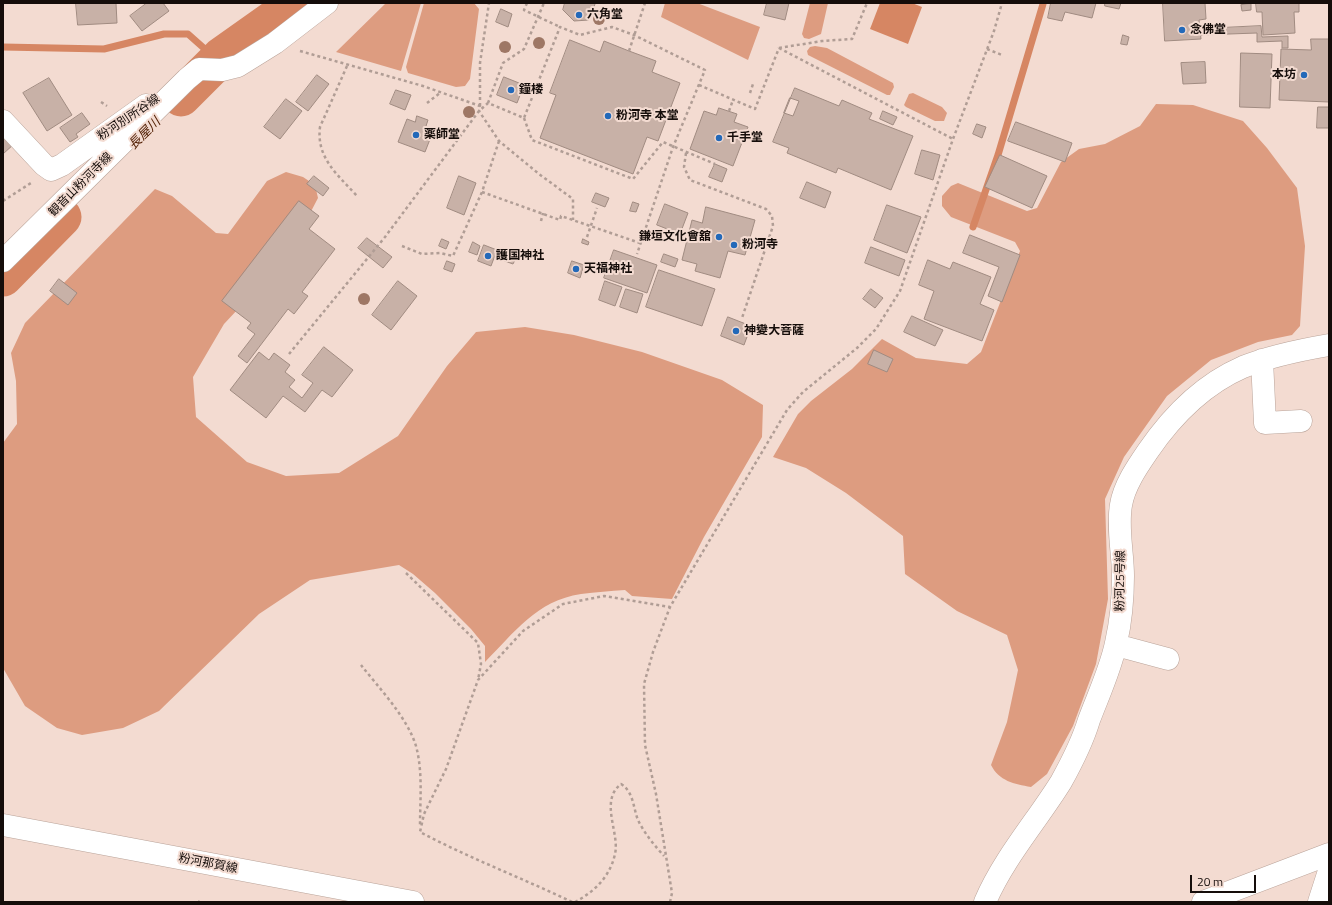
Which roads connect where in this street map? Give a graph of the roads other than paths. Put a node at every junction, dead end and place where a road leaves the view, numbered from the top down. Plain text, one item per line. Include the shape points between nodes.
1 (327, 3) edge
2 (176, 91) junction
3 (3, 121) edge
4 (3, 261) edge
5 (1329, 345) edge
6 (1262, 360) junction
7 (1301, 421) dead end
8 (1116, 645) junction
9 (1168, 659) dead end
10 (3, 825) edge
11 (1329, 854) edge
12 (1329, 871) edge
13 (1227, 898) edge
14 (413, 902) edge
15 (984, 902) edge
16 (1204, 902) edge
17 (1319, 902) edge

1 - 2 street, 粉河別所谷線 via 275,43 238,66 222,70 199,69
2 - 3 street, 粉河別所谷線 via 157,98 62,165 51,170
2 - 4 street, 観音山粉河寺線
5 - 6 street, 粉河25号線
6 - 7 street via 1265,423
6 - 8 street, 粉河25号線 via 1215,382 1197,396 1155,440 1134,471 1121,502 1119,516 1123,575
8 - 9 street
8 - 15 street, 粉河25号線 via 1088,724 1061,781 1026,831
10 - 14 street, 粉河那賀線
11 - 13 street via 1284,871
12 - 17 street
13 - 16 street

